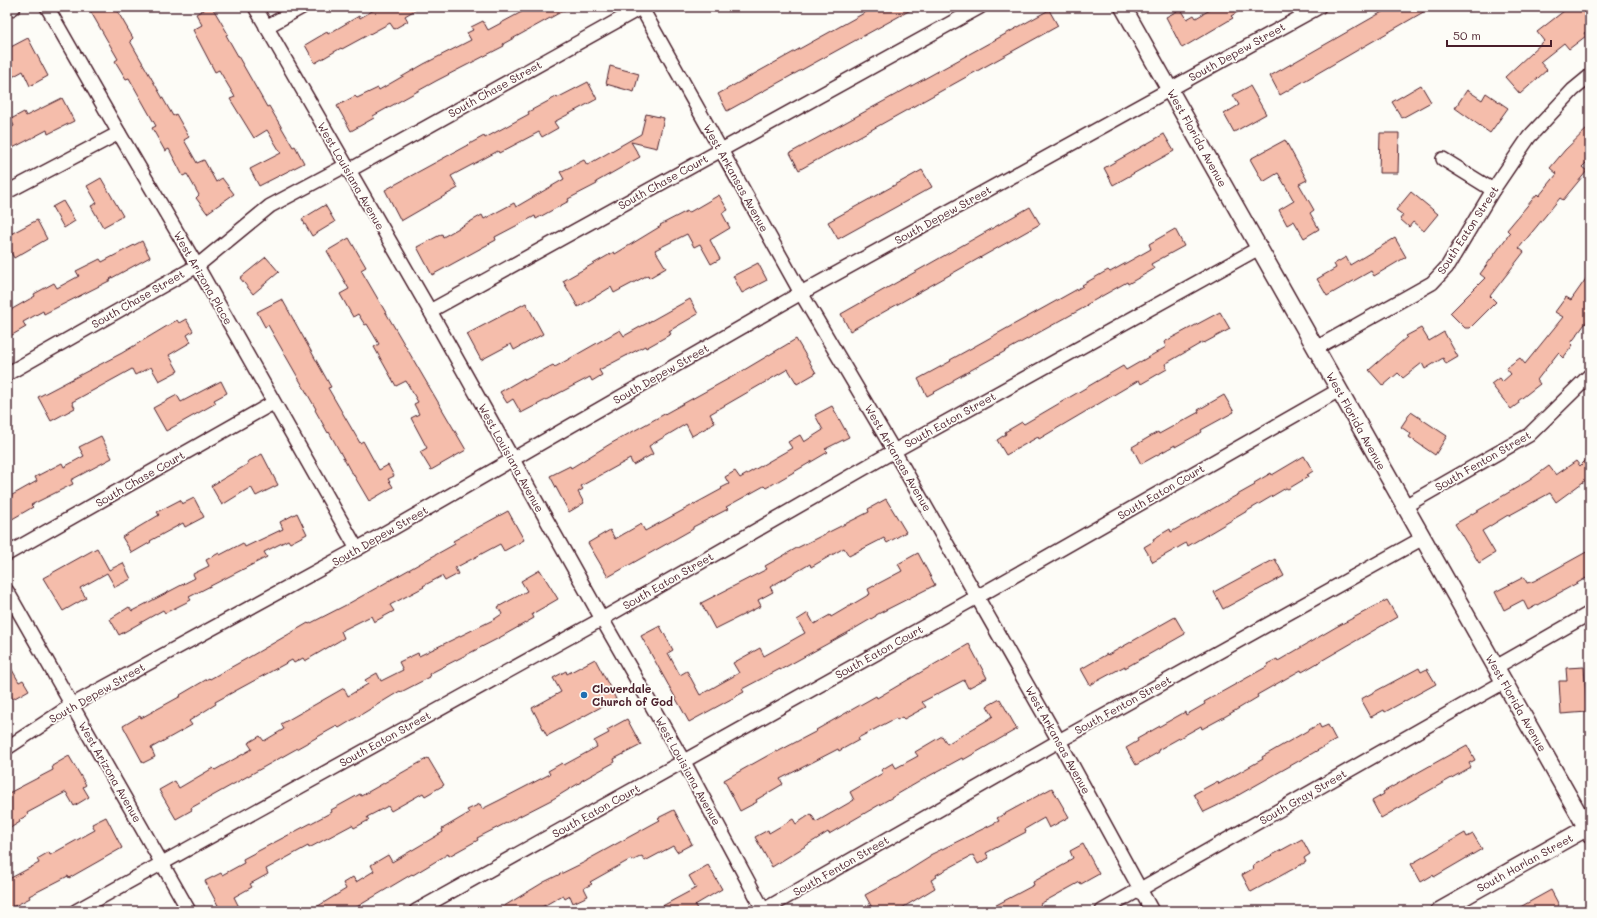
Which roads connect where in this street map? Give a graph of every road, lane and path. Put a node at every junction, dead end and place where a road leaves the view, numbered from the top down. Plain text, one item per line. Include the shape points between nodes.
1 (14, 7) edge
2 (47, 7) edge
3 (254, 7) edge
4 (302, 7) edge
5 (641, 7) edge
6 (980, 7) edge
7 (1123, 7) edge
8 (1319, 7) edge
9 (7, 11) edge
10 (266, 27) junction
11 (1590, 76) edge
12 (1170, 90) junction
13 (119, 133) junction
14 (720, 150) junction
15 (1443, 159) dead end
16 (347, 168) junction
17 (1493, 190) junction
18 (7, 192) edge
19 (1259, 248) junction
20 (197, 266) junction
21 (801, 293) junction
22 (430, 312) junction
23 (1316, 348) junction
24 (7, 374) edge
25 (1590, 375) edge
26 (1339, 390) junction
27 (273, 403) junction
28 (894, 451) junction
29 (512, 460) junction
30 (1405, 506) junction
31 (1423, 538) junction
32 (357, 549) junction
33 (7, 554) edge
34 (7, 590) edge
35 (977, 597) junction
36 (1590, 613) edge
37 (602, 619) junction
38 (1496, 667) junction
39 (1504, 682) junction
40 (72, 705) junction
41 (1060, 740) junction
42 (7, 748) edge
43 (684, 762) junction
44 (1589, 829) edge
45 (161, 863) junction
46 (1140, 890) junction
47 (76, 911) edge
48 (189, 911) edge
49 (416, 911) edge
50 (763, 911) edge
51 (1102, 911) edge
52 (1152, 911) edge
53 (1439, 911) edge

1 - 9 street
2 - 13 street, West Arizona Place
3 - 10 street, West Louisiana Avenue
4 - 10 street
5 - 14 street, West Arkansas Avenue
5 - 16 street, South Chase Street
6 - 14 street, South Chase Court
7 - 12 street, West Florida Avenue
8 - 12 street, South Depew Street
10 - 16 street, West Louisiana Avenue
11 - 17 street, South Eaton Street via 1573,90 1529,137
12 - 19 street, West Florida Avenue
12 - 21 street, South Depew Street
13 - 18 street
13 - 20 street, West Arizona Place
14 - 21 street, West Arkansas Avenue
14 - 22 street, South Chase Court
15 - 17 street
16 - 20 street, South Chase Street via 270,206
16 - 22 street, West Louisiana Avenue
17 - 23 street, South Eaton Street via 1447,267 1432,283
19 - 23 street, West Florida Avenue
19 - 28 street, South Eaton Street
20 - 24 street, South Chase Street
20 - 27 street, West Arizona Place
21 - 28 street, West Arkansas Avenue
21 - 29 street, South Depew Street
22 - 29 street, West Louisiana Avenue
23 - 26 street, West Florida Avenue
25 - 30 street, South Fenton Street via 1529,435
26 - 30 street, West Florida Avenue
26 - 35 street, South Eaton Court
27 - 32 street, West Arizona Place
27 - 33 street, South Chase Court
28 - 35 street, West Arkansas Avenue
28 - 37 street, South Eaton Street
29 - 32 street, South Depew Street
29 - 37 street, West Louisiana Avenue
30 - 31 street, West Florida Avenue
31 - 38 street, West Florida Avenue
31 - 41 street, South Fenton Street
32 - 40 street, South Depew Street
34 - 40 street, West Arizona Avenue
35 - 41 street, West Arkansas Avenue
35 - 43 street, South Eaton Court
36 - 38 street
37 - 43 street, West Louisiana Avenue
37 - 45 street, South Eaton Street
38 - 39 street, West Florida Avenue
39 - 44 street, West Florida Avenue
39 - 46 street, South Gray Street
40 - 42 street, South Depew Street
40 - 45 street, West Arizona Avenue
41 - 46 street, West Arkansas Avenue
41 - 50 street, South Fenton Street
43 - 49 street, South Eaton Court
43 - 50 street, West Louisiana Avenue
44 - 53 street, South Harlan Street
45 - 47 street, South Eaton Street
45 - 48 street, West Arizona Avenue
46 - 51 street, South Gray Street
46 - 52 street, West Arkansas Avenue

